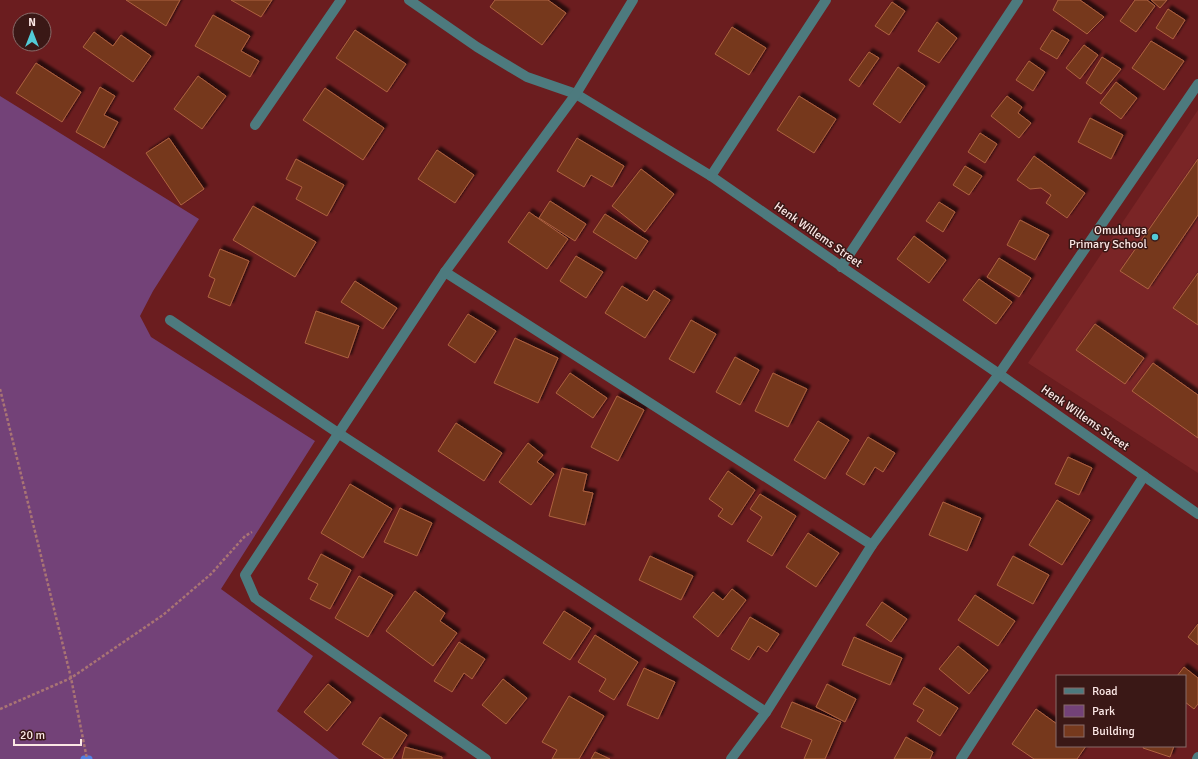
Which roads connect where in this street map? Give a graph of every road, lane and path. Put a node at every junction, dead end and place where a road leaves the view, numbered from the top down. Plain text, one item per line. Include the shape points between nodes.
1 (341, 0) edge
2 (409, 0) edge
3 (633, 0) edge
4 (826, 0) edge
5 (1018, 0) edge
6 (1198, 84) edge
7 (576, 94) junction
8 (255, 125) dead end
9 (711, 176) junction
10 (841, 267) junction
11 (445, 272) junction
12 (170, 320) dead end
13 (999, 374) junction
14 (0, 389) edge
15 (338, 433) junction
16 (1144, 476) junction
17 (1198, 514) edge
18 (281, 519) junction
19 (872, 545) junction
20 (71, 678) junction
21 (0, 709) edge
22 (766, 712) junction
23 (86, 759) edge
24 (486, 759) edge
25 (731, 759) edge
26 (961, 759) edge

1 - 8 street
2 - 7 street, Henk Willems Street via 527,78
3 - 7 street
4 - 9 street
5 - 10 street
6 - 13 street
7 - 9 street, Henk Willems Street
7 - 11 street
9 - 10 street, Henk Willems Street
10 - 13 street, Henk Willems Street
11 - 15 street
11 - 19 street
12 - 15 street
13 - 16 street, Henk Willems Street
13 - 19 street
14 - 20 path
15 - 18 street
15 - 22 street
16 - 17 street, Henk Willems Street
16 - 26 street
18 - 20 path via 245,536 211,574 163,615
18 - 24 street via 245,575 255,598
19 - 22 street
20 - 21 path
20 - 23 path
22 - 25 street

